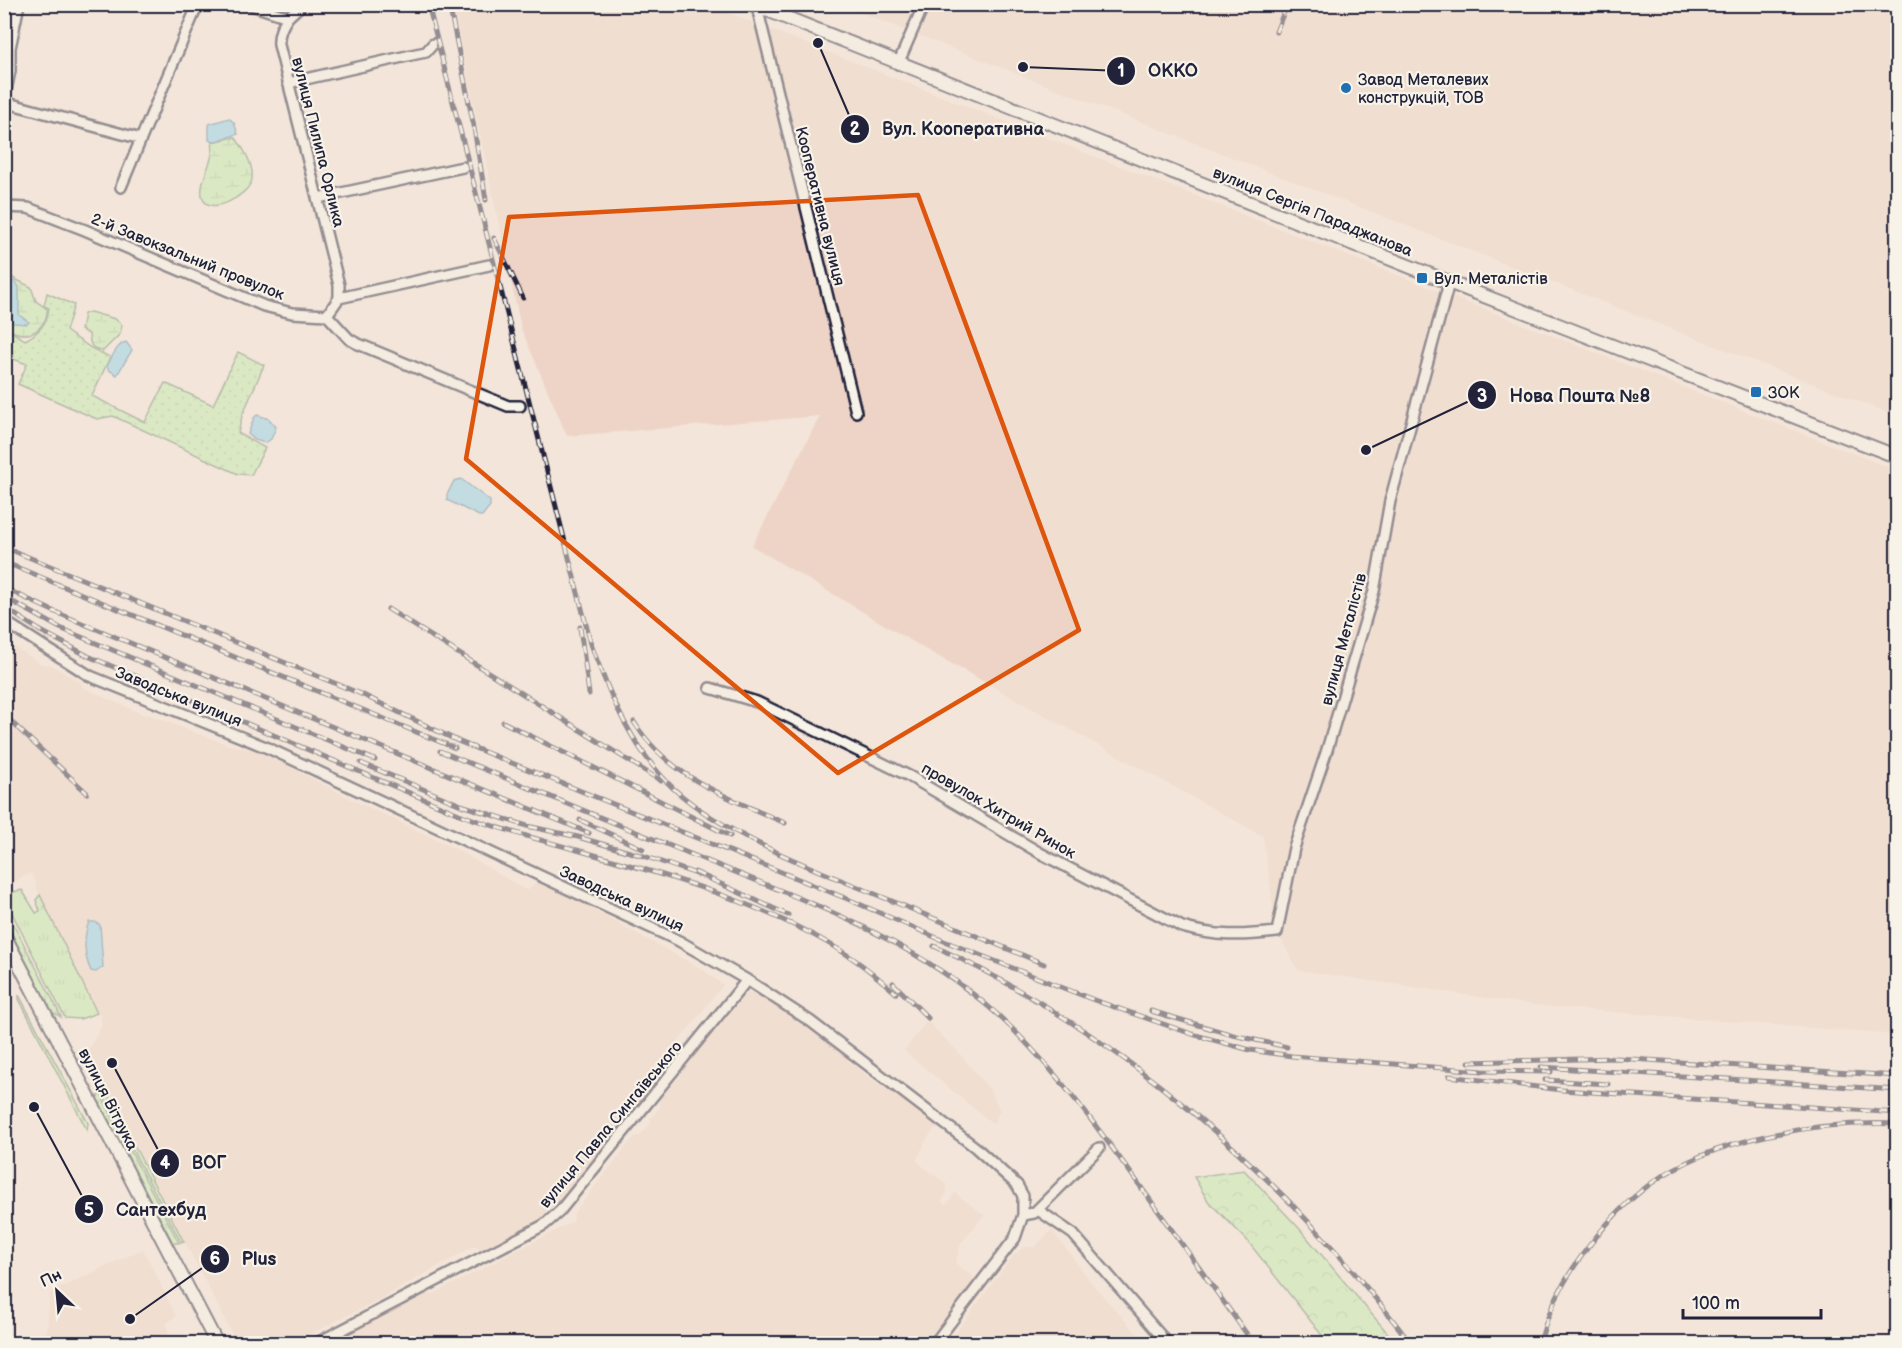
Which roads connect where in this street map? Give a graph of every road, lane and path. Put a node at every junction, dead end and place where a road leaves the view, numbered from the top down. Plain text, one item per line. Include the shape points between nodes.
1 (20, 4) edge
2 (198, 4) edge
3 (248, 4) edge
4 (302, 4) edge
5 (924, 4) edge
6 (754, 6) edge
7 (288, 17) junction
8 (433, 44) dead end
9 (898, 64) junction
10 (288, 83) junction
11 (4, 102) edge
12 (141, 139) junction
13 (463, 166) dead end
14 (121, 187) dead end
15 (318, 198) junction
16 (4, 207) edge
17 (489, 266) dead end
18 (1449, 283) junction
19 (339, 298) junction
20 (327, 315) junction
21 (520, 406) dead end
22 (856, 412) dead end
23 (1898, 457) edge
24 (4, 621) edge
25 (710, 688) dead end
26 (1277, 932) joint
27 (4, 935) edge
28 (4, 950) edge
29 (747, 980) junction
30 (1099, 1148) dead end
31 (1038, 1209) junction
32 (1023, 1215) junction
33 (209, 1344) edge
34 (217, 1344) edge
35 (315, 1344) edge
36 (934, 1344) edge
37 (1168, 1344) edge

1 - 11 street
2 - 12 street
3 - 7 street
4 - 7 street
5 - 9 street
6 - 9 main road, вулиця Сергія Параджанова
6 - 22 street, Кооперативна вулиця
7 - 10 street, вулиця Пилипа Орлика via 279,37
8 - 10 street via 426,52
9 - 18 main road, вулиця Сергія Параджанова
10 - 15 street, вулиця Пилипа Орлика
11 - 12 street
12 - 14 street
13 - 15 street
15 - 19 street, вулиця Пилипа Орлика via 336,268
16 - 20 street, 2-й Завокзальний провулок via 28,208 264,306
17 - 19 street
18 - 23 main road, вулиця Сергія Параджанова
18 - 26 street, вулиця Металістів via 1390,501 1374,591 1294,848
19 - 20 street
20 - 21 street via 356,342 508,406
24 - 29 street, Заводська вулиця via 90,676 268,748 678,941
25 - 26 street, провулок Хитрий Ринок via 757,702 909,776 1040,853 1182,927 1207,934
27 - 34 main road, вулиця Вітрука
28 - 33 main road, вулиця Вітрука
29 - 32 street, Заводська вулиця via 810,1021 975,1147 1017,1185 1023,1196
29 - 35 street, вулиця Павла Сингаївського via 602,1161 544,1225
30 - 31 street
31 - 32 street via 1034,1214
31 - 37 street via 1073,1234
32 - 36 street via 1015,1238

